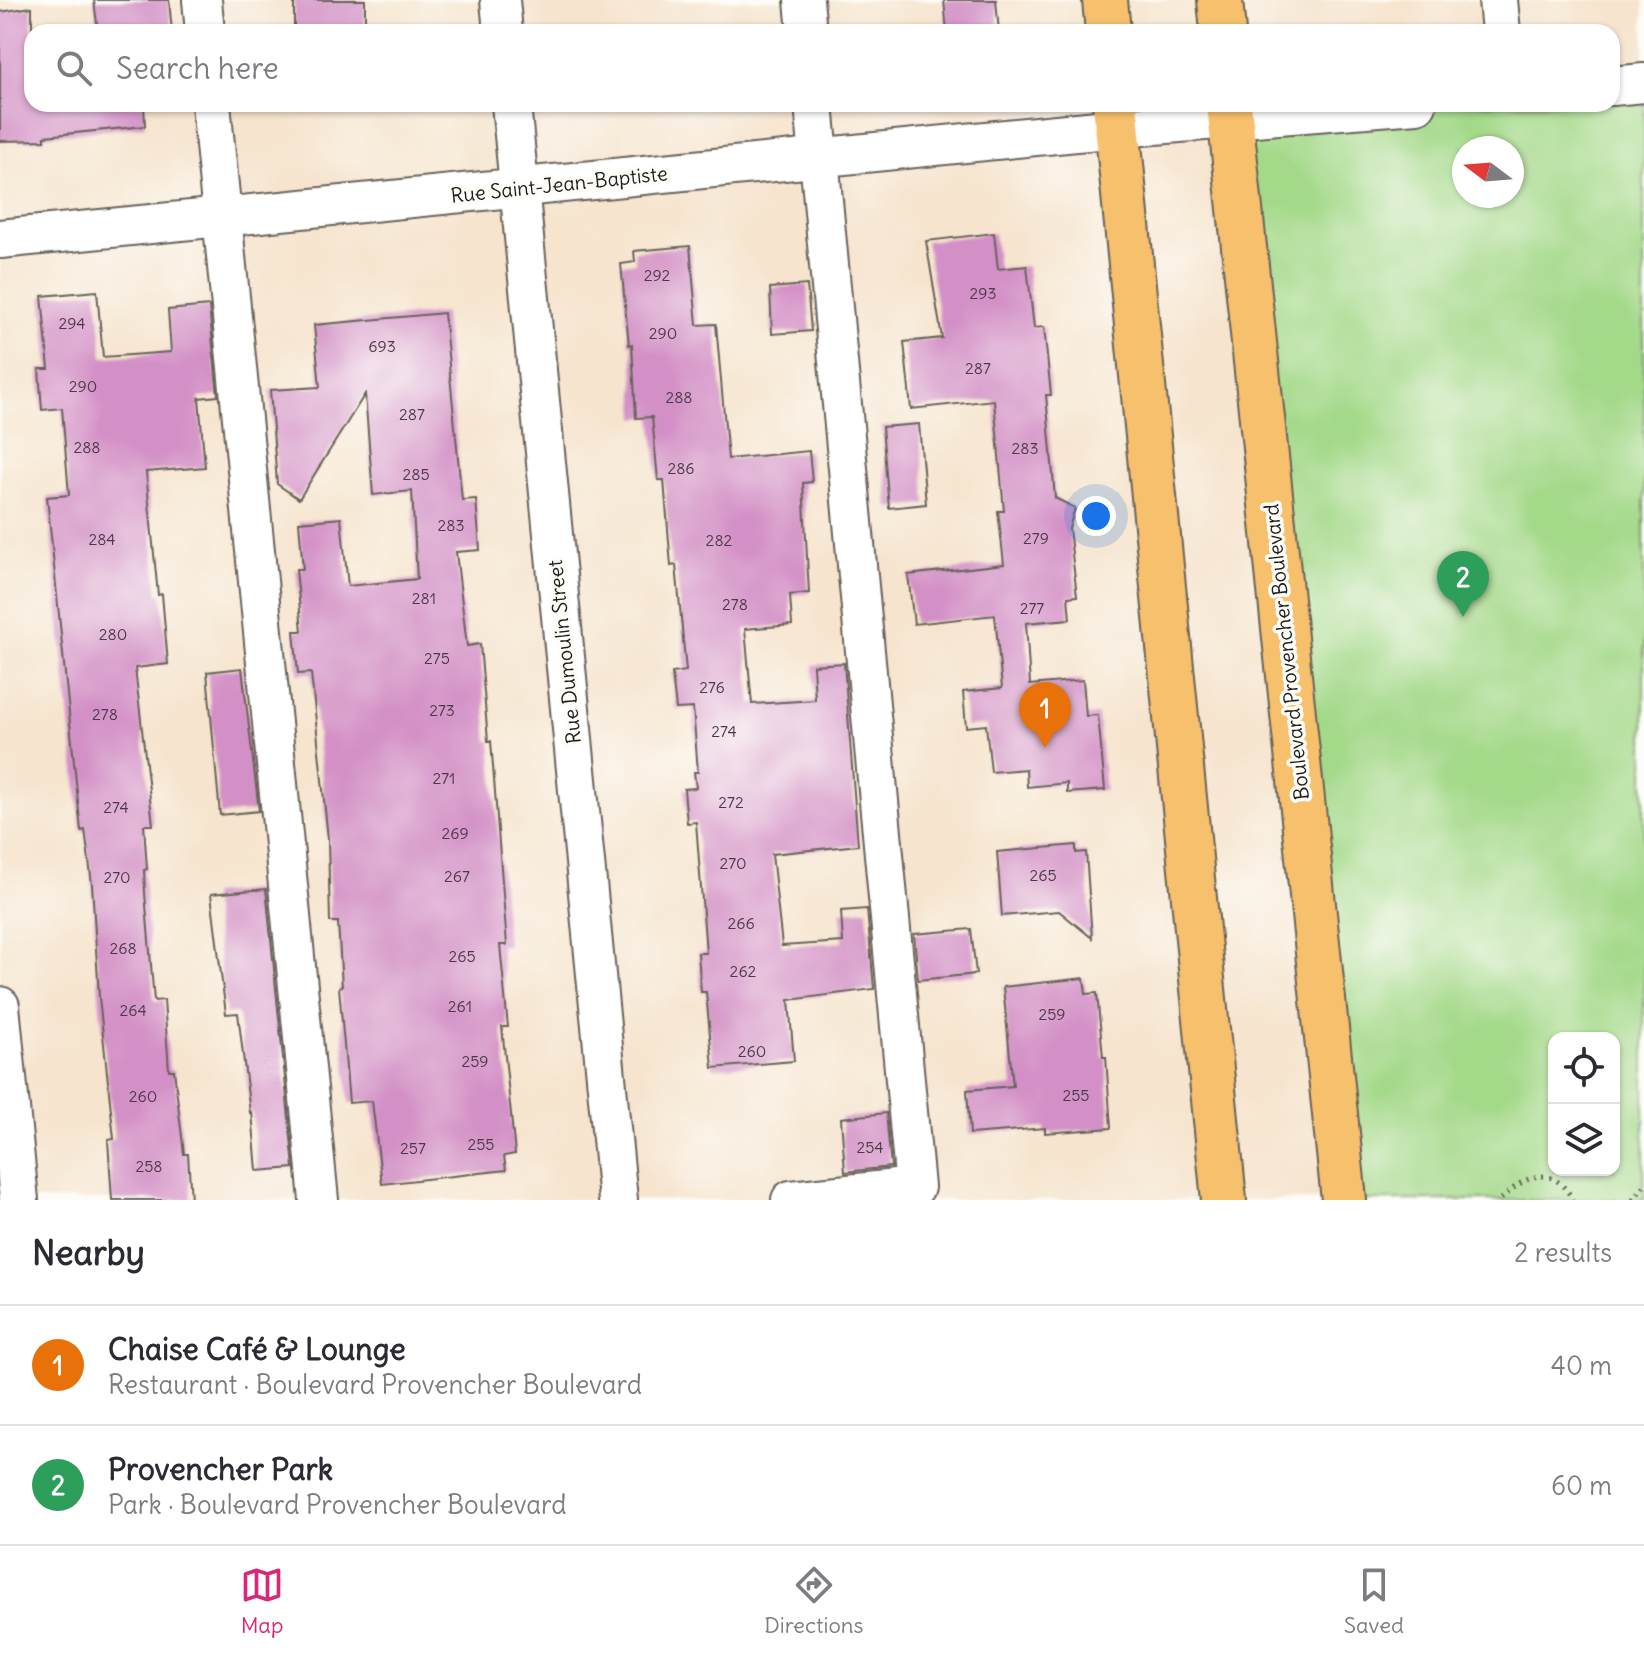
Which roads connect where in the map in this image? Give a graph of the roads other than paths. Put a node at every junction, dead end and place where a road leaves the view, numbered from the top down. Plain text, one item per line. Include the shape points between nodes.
1 (202, 0) edge
2 (500, 0) edge
3 (804, 0) edge
4 (1105, 0) edge
5 (1220, 0) edge
6 (1498, 0) edge
7 (204, 24) edge
8 (502, 24) edge
9 (806, 24) edge
10 (1107, 24) edge
11 (1222, 24) edge
12 (1500, 24) edge
13 (1644, 83) edge
14 (1620, 85) edge
15 (212, 112) edge
16 (512, 112) edge
17 (815, 112) edge
18 (1230, 112) edge
19 (1116, 116) edge
20 (819, 158) junction
21 (518, 188) junction
22 (222, 217) junction
23 (0, 239) edge
24 (0, 1006) edge
25 (19, 1200) edge
26 (319, 1200) edge
27 (618, 1200) edge
28 (791, 1200) edge
29 (1224, 1200) edge
30 (1344, 1200) edge

1 - 7 street
2 - 8 street
3 - 9 street
4 - 10 main road
5 - 11 main road
6 - 12 street
13 - 14 street
15 - 22 street
16 - 21 street, Rue Dumoulin Street
17 - 20 street
18 - 19 street, Rue Saint-Jean-Baptiste
18 - 30 main road, Boulevard Provencher Boulevard
19 - 20 street, Rue Saint-Jean-Baptiste
19 - 29 main road
20 - 21 street, Rue Saint-Jean-Baptiste
20 - 28 street via 915,1187
21 - 22 street, Rue Saint-Jean-Baptiste
21 - 27 street, Rue Dumoulin Street
22 - 23 street, Rue Saint-Jean-Baptiste
22 - 26 street
24 - 25 street

